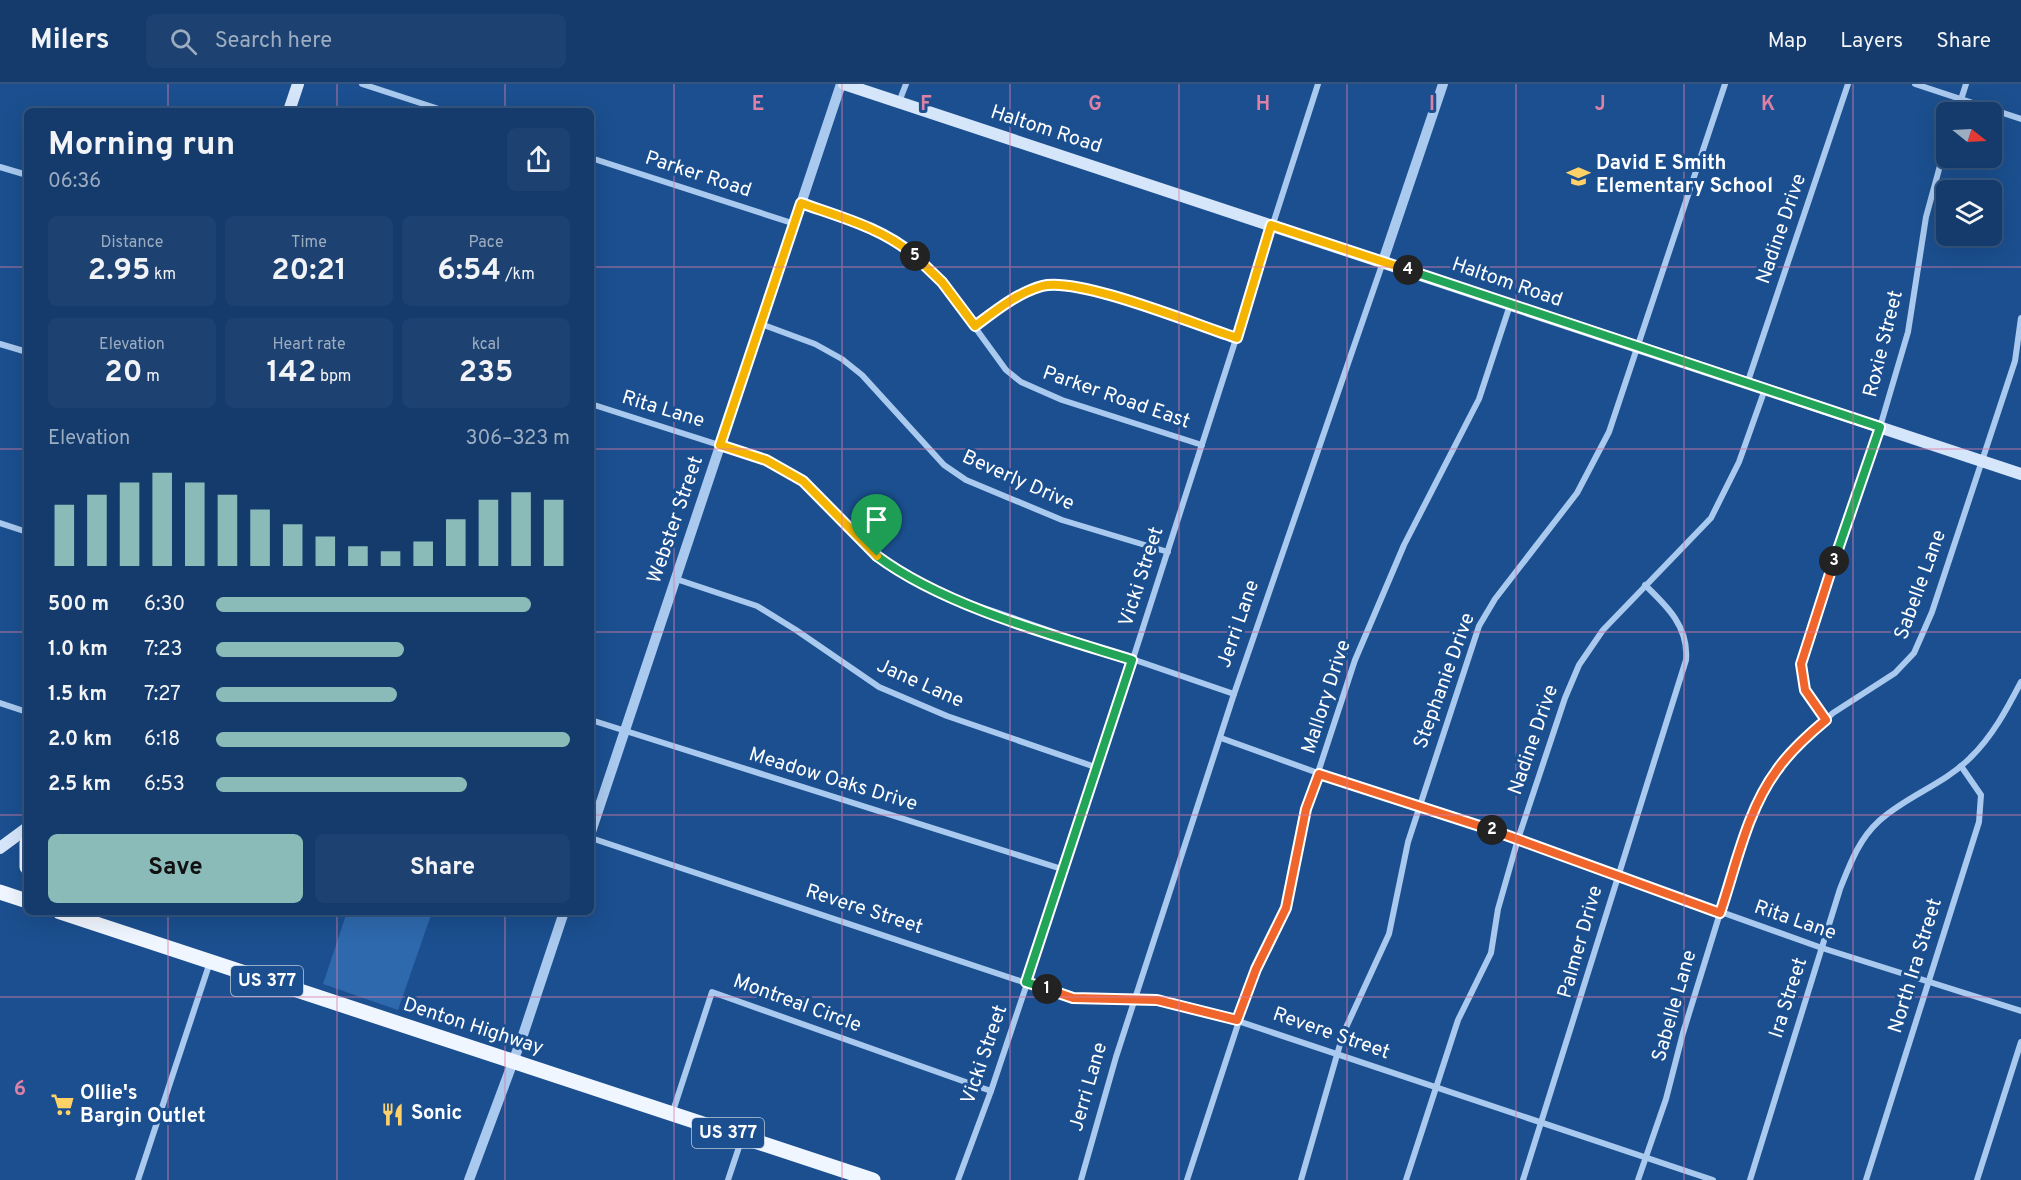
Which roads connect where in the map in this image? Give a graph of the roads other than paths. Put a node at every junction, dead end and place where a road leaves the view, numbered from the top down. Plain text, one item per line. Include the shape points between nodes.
1 (298, 84) edge
2 (362, 84) edge
3 (843, 84) edge
4 (906, 84) edge
5 (1317, 84) edge
6 (1443, 84) edge
7 (1725, 84) edge
8 (1848, 84) edge
9 (1914, 84) edge
10 (1966, 84) edge
11 (1961, 99) junction
12 (899, 102) junction
13 (1960, 102) edge
14 (290, 108) edge
15 (436, 108) edge
16 (2021, 119) edge
17 (594, 159) edge
18 (0, 166) edge
19 (1939, 168) edge
20 (24, 175) edge
21 (801, 203) junction
22 (795, 224) junction
23 (1271, 225) junction
24 (1383, 261) junction
25 (1510, 305) junction
26 (2021, 318) edge
27 (761, 324) junction
28 (975, 326) junction
29 (1237, 338) junction
30 (0, 344) edge
31 (1639, 348) junction
32 (24, 351) edge
33 (1747, 384) junction
34 (1765, 389) junction
35 (594, 405) edge
36 (1880, 427) junction
37 (720, 445) junction
38 (1202, 445) junction
39 (1983, 461) junction
40 (2021, 474) edge
41 (0, 523) edge
42 (24, 531) edge
43 (1168, 552) junction
44 (676, 579) junction
45 (1645, 585) junction
46 (1132, 660) junction
47 (2021, 682) edge
48 (1234, 694) junction
49 (0, 703) edge
50 (24, 711) edge
51 (1826, 720) junction
52 (594, 721) edge
53 (625, 731) junction
54 (1221, 738) junction
55 (1961, 766) junction
56 (1098, 768) junction
57 (1319, 774) junction
58 (1419, 807) junction
59 (594, 823) edge
60 (24, 830) edge
61 (594, 839) edge
62 (1518, 839) junction
63 (0, 848) edge
64 (1065, 870) junction
65 (1618, 875) junction
66 (0, 892) edge
67 (24, 900) edge
68 (1720, 913) junction
69 (69, 915) edge
70 (563, 915) edge
71 (1822, 948) junction
72 (210, 962) junction
73 (1026, 982) junction
74 (1929, 982) junction
75 (1135, 999) junction
76 (2021, 1011) edge
77 (1237, 1020) junction
78 (2021, 1042) edge
79 (1338, 1054) junction
80 (512, 1062) junction
81 (1436, 1087) junction
82 (991, 1091) junction
83 (672, 1114) junction
84 (1542, 1123) junction
85 (742, 1137) junction
86 (1645, 1157) junction
87 (138, 1180) edge
88 (470, 1180) edge
89 (728, 1180) edge
90 (873, 1180) edge
91 (957, 1180) edge
92 (1081, 1180) edge
93 (1187, 1180) edge
94 (1301, 1180) edge
95 (1406, 1180) edge
96 (1523, 1180) edge
97 (1638, 1180) edge
98 (1713, 1180) edge
99 (1750, 1180) edge
100 (1866, 1180) edge
101 (1977, 1180) edge

1 - 14 main road
2 - 15 street
3 - 12 main road, Haltom Road
3 - 21 street, Webster Street
4 - 12 street
5 - 23 street, Vicki Street
6 - 24 street, Jerri Lane
7 - 31 street, Stephanie Drive
8 - 33 street, Nadine Drive
9 - 11 street
10 - 11 street
11 - 13 street
11 - 16 street
12 - 23 main road, Haltom Road
17 - 22 street, Parker Road
18 - 20 street
19 - 36 street, Roxie Street via 1926,217 1908,332
21 - 22 street, Webster Street
21 - 28 street via 864,225 913,253 942,282
22 - 27 street, Webster Street
23 - 24 main road, Haltom Road
23 - 29 street, Vicki Street
24 - 25 main road, Haltom Road
24 - 48 street, Jerri Lane
25 - 31 main road, Haltom Road
25 - 57 street, Mallory Drive via 1479,399 1373,612
26 - 39 street, Sabelle Lane via 2015,361
27 - 37 street, Webster Street
27 - 43 street, Beverly Drive via 815,344 842,359 862,375 944,465 966,480 1062,520
28 - 29 street via 1016,298 1041,286 1061,284 1090,289
28 - 38 street, Parker Road East via 1006,370 1041,392
29 - 38 street, Vicki Street
30 - 32 street
31 - 33 main road, Haltom Road
31 - 58 street, Stephanie Drive via 1610,432 1587,478 1479,626
33 - 34 main road, Haltom Road
34 - 36 main road, Haltom Road
34 - 45 street, Nadine Drive via 1739,462 1711,518
35 - 37 street, Rita Lane
36 - 39 main road, Haltom Road
36 - 51 street, Roxie Street via 1801,664 1805,690
37 - 44 street, Webster Street
37 - 46 street, Rita Lane via 766,460 803,481 877,556 898,571 964,603
38 - 43 street, Vicki Street
39 - 40 main road, Haltom Road
39 - 51 street, Sabelle Lane via 1932,612 1914,653 1895,673
41 - 42 street
43 - 46 street, Vicki Street
44 - 53 street, Webster Street
44 - 56 street, Jane Lane via 757,606 879,687 947,716
45 - 62 street, Nadine Drive via 1603,630 1579,665
45 - 65 street, Palmer Drive via 1676,619 1687,646 1686,660
46 - 48 street, Rita Lane
46 - 56 street, Vicki Street
47 - 55 street, Ira Street via 1983,744
48 - 54 street, Jerri Lane
49 - 50 street
51 - 68 street, Sabelle Lane via 1805,738 1765,789
52 - 53 street, Meadow Oaks Drive
53 - 59 street, Webster Street
53 - 64 street, Meadow Oaks Drive
54 - 57 street, Rita Lane
54 - 75 street, Jerri Lane
55 - 71 street, Ira Street via 1900,805 1865,836 1840,889
55 - 74 street, North Ira Street via 1978,787 1982,803
56 - 64 street, Vicki Street
57 - 58 street, Rita Lane
57 - 77 street, Mallory Drive via 1306,809 1286,908 1256,969
58 - 62 street, Rita Lane
58 - 79 street, Stephanie Drive via 1389,934 1354,1006
60 - 63 main road
61 - 73 street, Revere Street
62 - 65 street, Rita Lane
62 - 81 street, Nadine Drive via 1498,909 1491,953 1458,1020
64 - 73 street, Vicki Street
65 - 68 street, Rita Lane
65 - 84 street, Palmer Drive
66 - 67 main road
68 - 71 street, Rita Lane
68 - 86 street, Sabelle Lane via 1666,1099
69 - 72 main road, Denton Highway / US 377
70 - 80 street
71 - 74 street, Rita Lane
71 - 99 street, Ira Street
72 - 80 main road, Denton Highway / US 377
72 - 87 street
73 - 75 street, Revere Street via 1073,998
73 - 82 street, Vicki Street
74 - 76 street, Rita Lane
74 - 100 street, North Ira Street
75 - 77 street, Revere Street via 1157,1000
75 - 92 street, Jerri Lane
77 - 79 street, Revere Street
77 - 93 street, Mallory Drive
78 - 101 street
79 - 81 street, Revere Street
79 - 94 street, Stephanie Drive
80 - 83 main road, Denton Highway / US 377
80 - 88 street
81 - 84 street, Revere Street
81 - 95 street, Nadine Drive
82 - 83 street, Montreal Circle via 712,992
82 - 91 street, Vicki Street
83 - 85 main road, Denton Highway / US 377
84 - 86 street, Revere Street
84 - 96 street, Palmer Drive
85 - 89 street
85 - 90 main road, Denton Highway / US 377
86 - 97 street, Sabelle Lane
86 - 98 street, Revere Street

